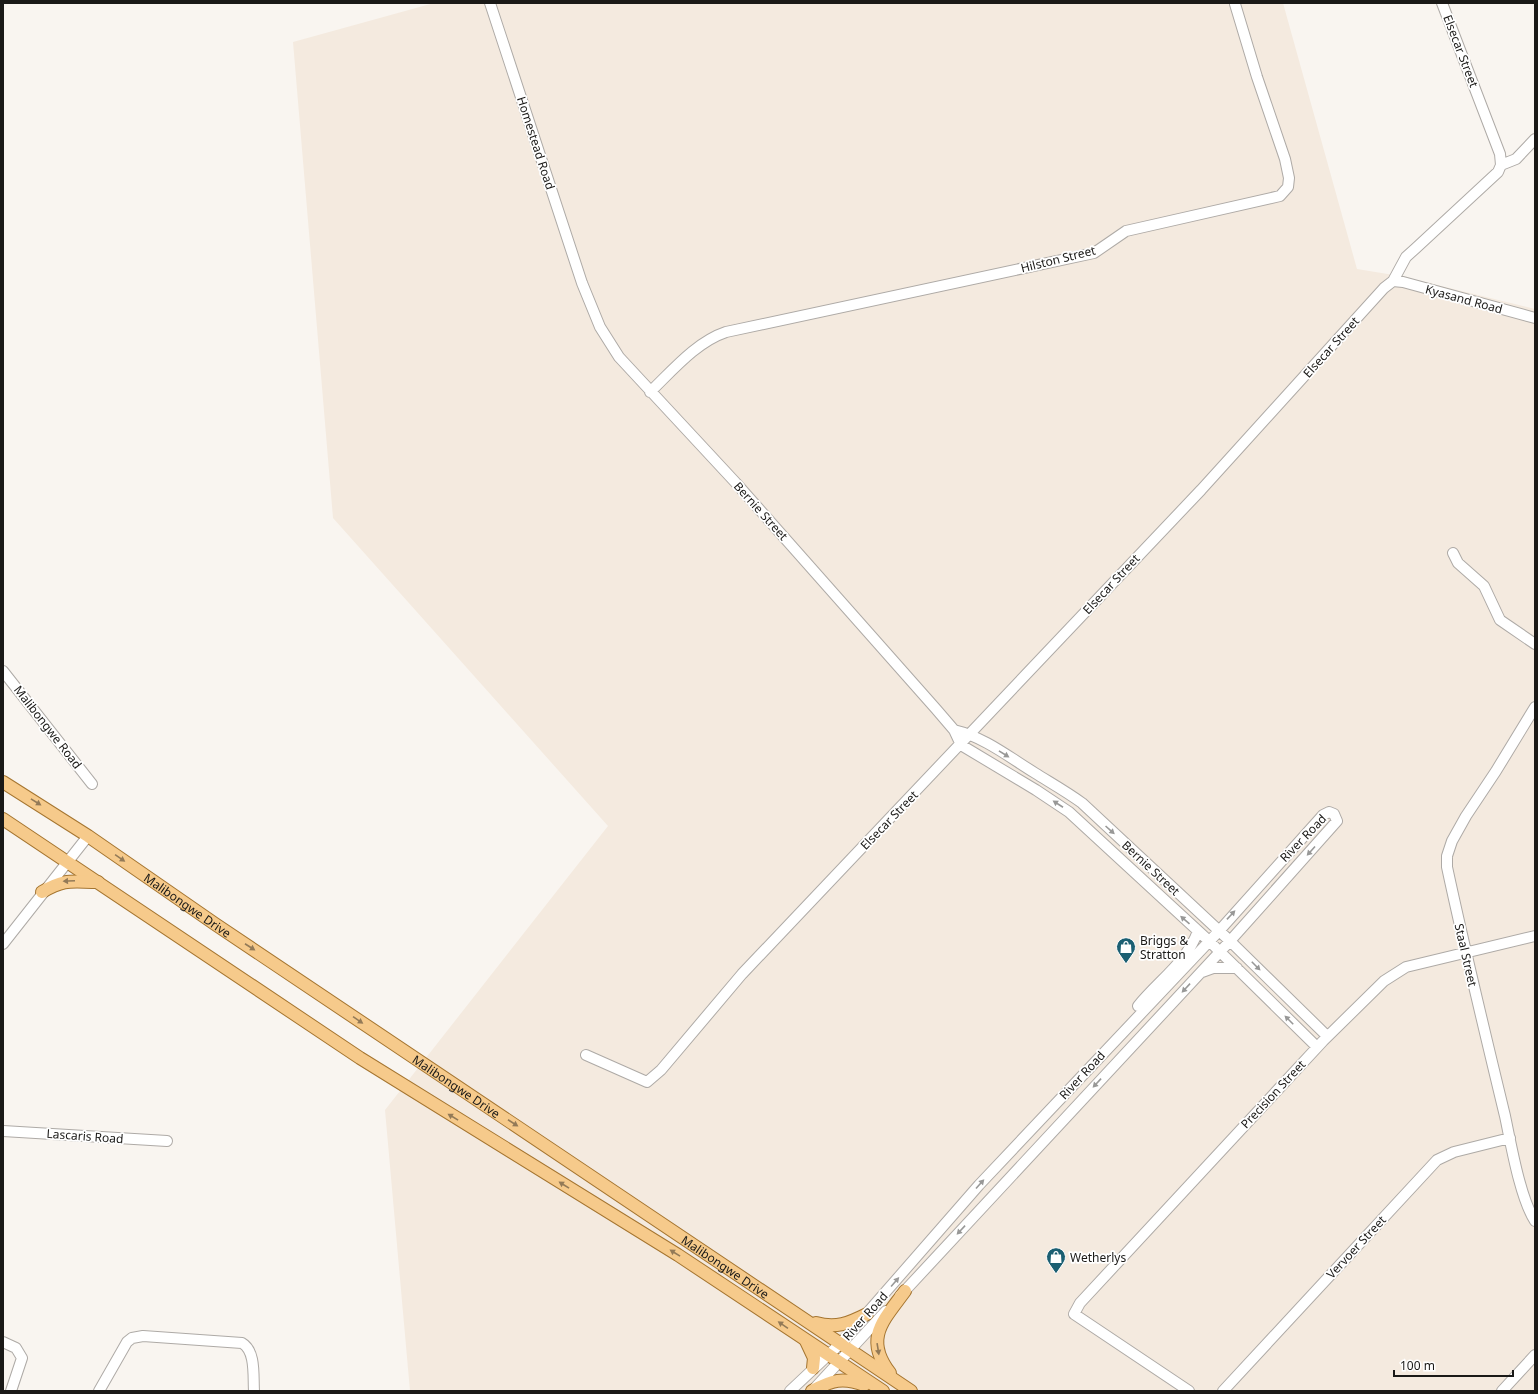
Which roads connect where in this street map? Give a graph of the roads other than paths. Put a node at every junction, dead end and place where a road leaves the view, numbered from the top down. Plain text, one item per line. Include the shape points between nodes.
1 (1442, 3) edge
2 (1235, 4) edge
3 (494, 5) edge
4 (1535, 139) edge
5 (1501, 165) junction
6 (1393, 281) junction
7 (582, 283) joint
8 (1535, 318) edge
9 (650, 392) junction
10 (1453, 553) dead end
11 (1535, 644) edge
12 (3, 671) edge
13 (1535, 707) edge
14 (954, 730) junction
15 (971, 734) junction
16 (960, 745) junction
17 (3, 782) edge
18 (92, 784) dead end
19 (3, 819) edge
20 (88, 836) junction
21 (66, 862) junction
22 (99, 882) junction
23 (42, 892) junction
24 (1198, 931) junction
25 (1219, 931) junction
26 (1535, 936) edge
27 (1209, 941) junction
28 (1230, 941) junction
29 (3, 944) edge
30 (1220, 952) junction
31 (1465, 952) junction
32 (1237, 968) junction
33 (1200, 972) junction
34 (1121, 1033) junction
35 (1327, 1036) junction
36 (1317, 1047) junction
37 (586, 1055) dead end
38 (3, 1131) edge
39 (1510, 1138) junction
40 (167, 1141) dead end
41 (1535, 1221) edge
42 (905, 1291) junction
43 (867, 1314) junction
44 (807, 1321) junction
45 (806, 1341) junction
46 (3, 1342) edge
47 (845, 1346) junction
48 (1535, 1355) edge
49 (834, 1359) junction
50 (812, 1368) junction
51 (895, 1380) junction
52 (11, 1391) edge
53 (99, 1391) edge
54 (254, 1391) edge
55 (790, 1391) edge
56 (812, 1391) edge
57 (882, 1391) edge
58 (911, 1391) edge
59 (1189, 1391) edge
60 (1223, 1391) edge
61 (1502, 1391) edge

1 - 5 street, Elsecar Street via 1500,154
2 - 9 street, Hilston Street via 1286,159 1289,183 1285,193 1126,231 1114,237 1098,251 1089,254 726,332 696,350
3 - 7 street, Homestead Road
4 - 5 street via 1516,159
5 - 6 street, Elsecar Street via 1492,178 1406,257
6 - 8 street, Kyasand Road
6 - 15 street, Elsecar Street
7 - 9 street, Bernie Street via 612,348
9 - 14 street, Bernie Street via 748,496
10 - 11 street via 1458,563 1484,586 1500,620
12 - 18 street, Malibongwe Road
13 - 31 street, Staal Street via 1448,849 1447,867
14 - 15 street, Bernie Street
14 - 16 street, Bernie Street
15 - 16 street, Elsecar Street
15 -> 25 street, Bernie Street via 1078,801
24 -> 16 street, Bernie Street via 1066,809
16 - 37 street, Elsecar Street via 742,974 647,1082
17 -> 20 main road, Malibongwe Drive
19 - 21 main road, Malibongwe Drive
20 - 21 street
20 -> 44 main road, Malibongwe Drive
21 - 22 main road, Malibongwe Drive
21 - 23 street
22 -> 23 main road via 68,881
45 -> 22 main road, Malibongwe Drive via 678,1255 360,1058
23 - 29 street
24 - 27 street, Bernie Street
24 - 34 street via 1190,949 1141,1002
25 - 27 street, River Road
25 - 28 street, Bernie Street
25 -> 28 street, River Road via 1222,924 1324,815 1329,812 1334,814 1337,822
26 - 31 street, Precision Street
27 - 30 street, Bernie Street
27 - 34 street, River Road
28 - 30 street, River Road
28 -> 35 street, Bernie Street
30 - 32 street, Bernie Street
30 - 33 street, River Road
31 - 35 street, Precision Street via 1406,967 1393,973
31 - 39 street, Staal Street
32 - 33 street via 1213,968
36 -> 32 street, Bernie Street
33 -> 42 street, River Road
43 -> 34 street, River Road via 979,1185
35 - 36 street, Precision Street
36 - 59 street, Precision Street via 1080,1303 1074,1314
38 - 40 street, Lascaris Road
39 - 41 street, Staal Street via 1528,1207
39 - 60 street, Vervoer Street via 1454,1152 1437,1160
42 - 47 street, River Road
42 -> 51 main road via 880,1325 877,1335 877,1352
43 - 44 main road via 837,1326
43 - 47 street, River Road
44 - 47 main road, Malibongwe Drive
45 - 49 main road, Malibongwe Drive
45 - 50 main road via 814,1358
46 - 52 street via 16,1348 22,1358
47 - 49 street, River Road
47 - 51 main road, Malibongwe Drive
48 - 61 street
49 - 50 street, River Road
49 - 56 street, River Road
49 - 57 main road, Malibongwe Drive
50 - 55 street, River Road
51 - 58 main road, Malibongwe Drive
53 - 54 street via 127,1342 143,1336 242,1343 247,1346 250,1353
56 - 57 main road via 845,1379

